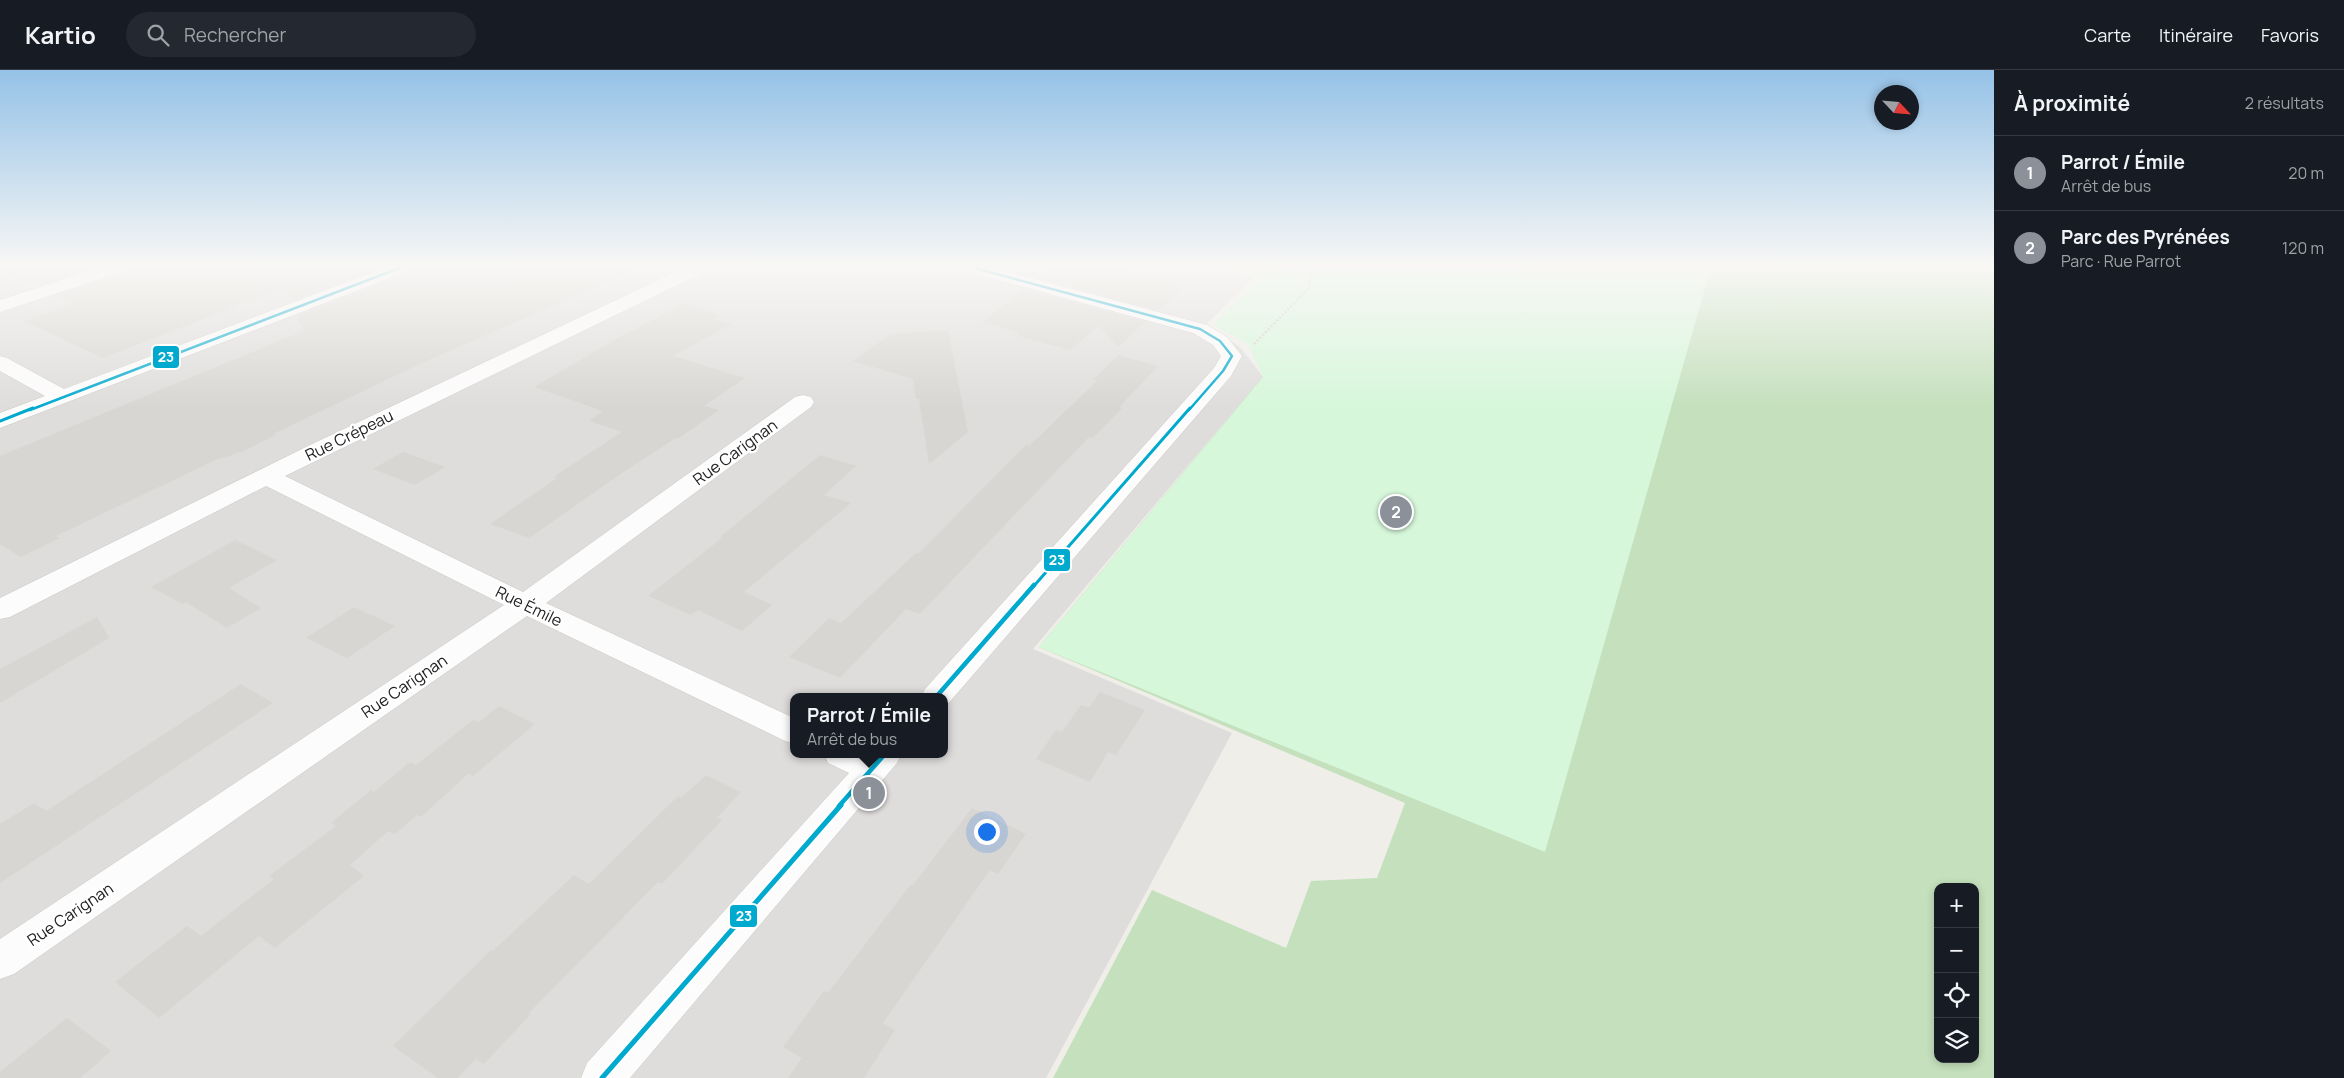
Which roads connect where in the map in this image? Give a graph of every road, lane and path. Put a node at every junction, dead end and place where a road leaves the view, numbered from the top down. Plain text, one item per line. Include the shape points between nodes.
1 (277, 314) edge
2 (600, 314) edge
3 (1146, 314) edge
4 (1283, 314) edge
5 (1232, 356) junction
6 (0, 362) edge
7 (62, 397) junction
8 (803, 402) dead end
9 (0, 421) edge
10 (265, 476) junction
11 (525, 604) junction
12 (0, 610) edge
13 (940, 693) edge
14 (790, 730) edge
15 (866, 759) edge
16 (0, 961) edge
17 (602, 1078) edge

1 - 7 street
2 - 10 street, Rue Crépeau
3 - 5 street via 1200,329 1220,341
4 - 5 path via 1247,351
5 - 13 street via 1217,379
6 - 7 street
7 - 9 street
8 - 11 street, Rue Carignan
10 - 11 street, Rue Émile
10 - 12 street, Rue Crépeau
11 - 14 street, Rue Émile
11 - 16 street, Rue Carignan
15 - 17 street

